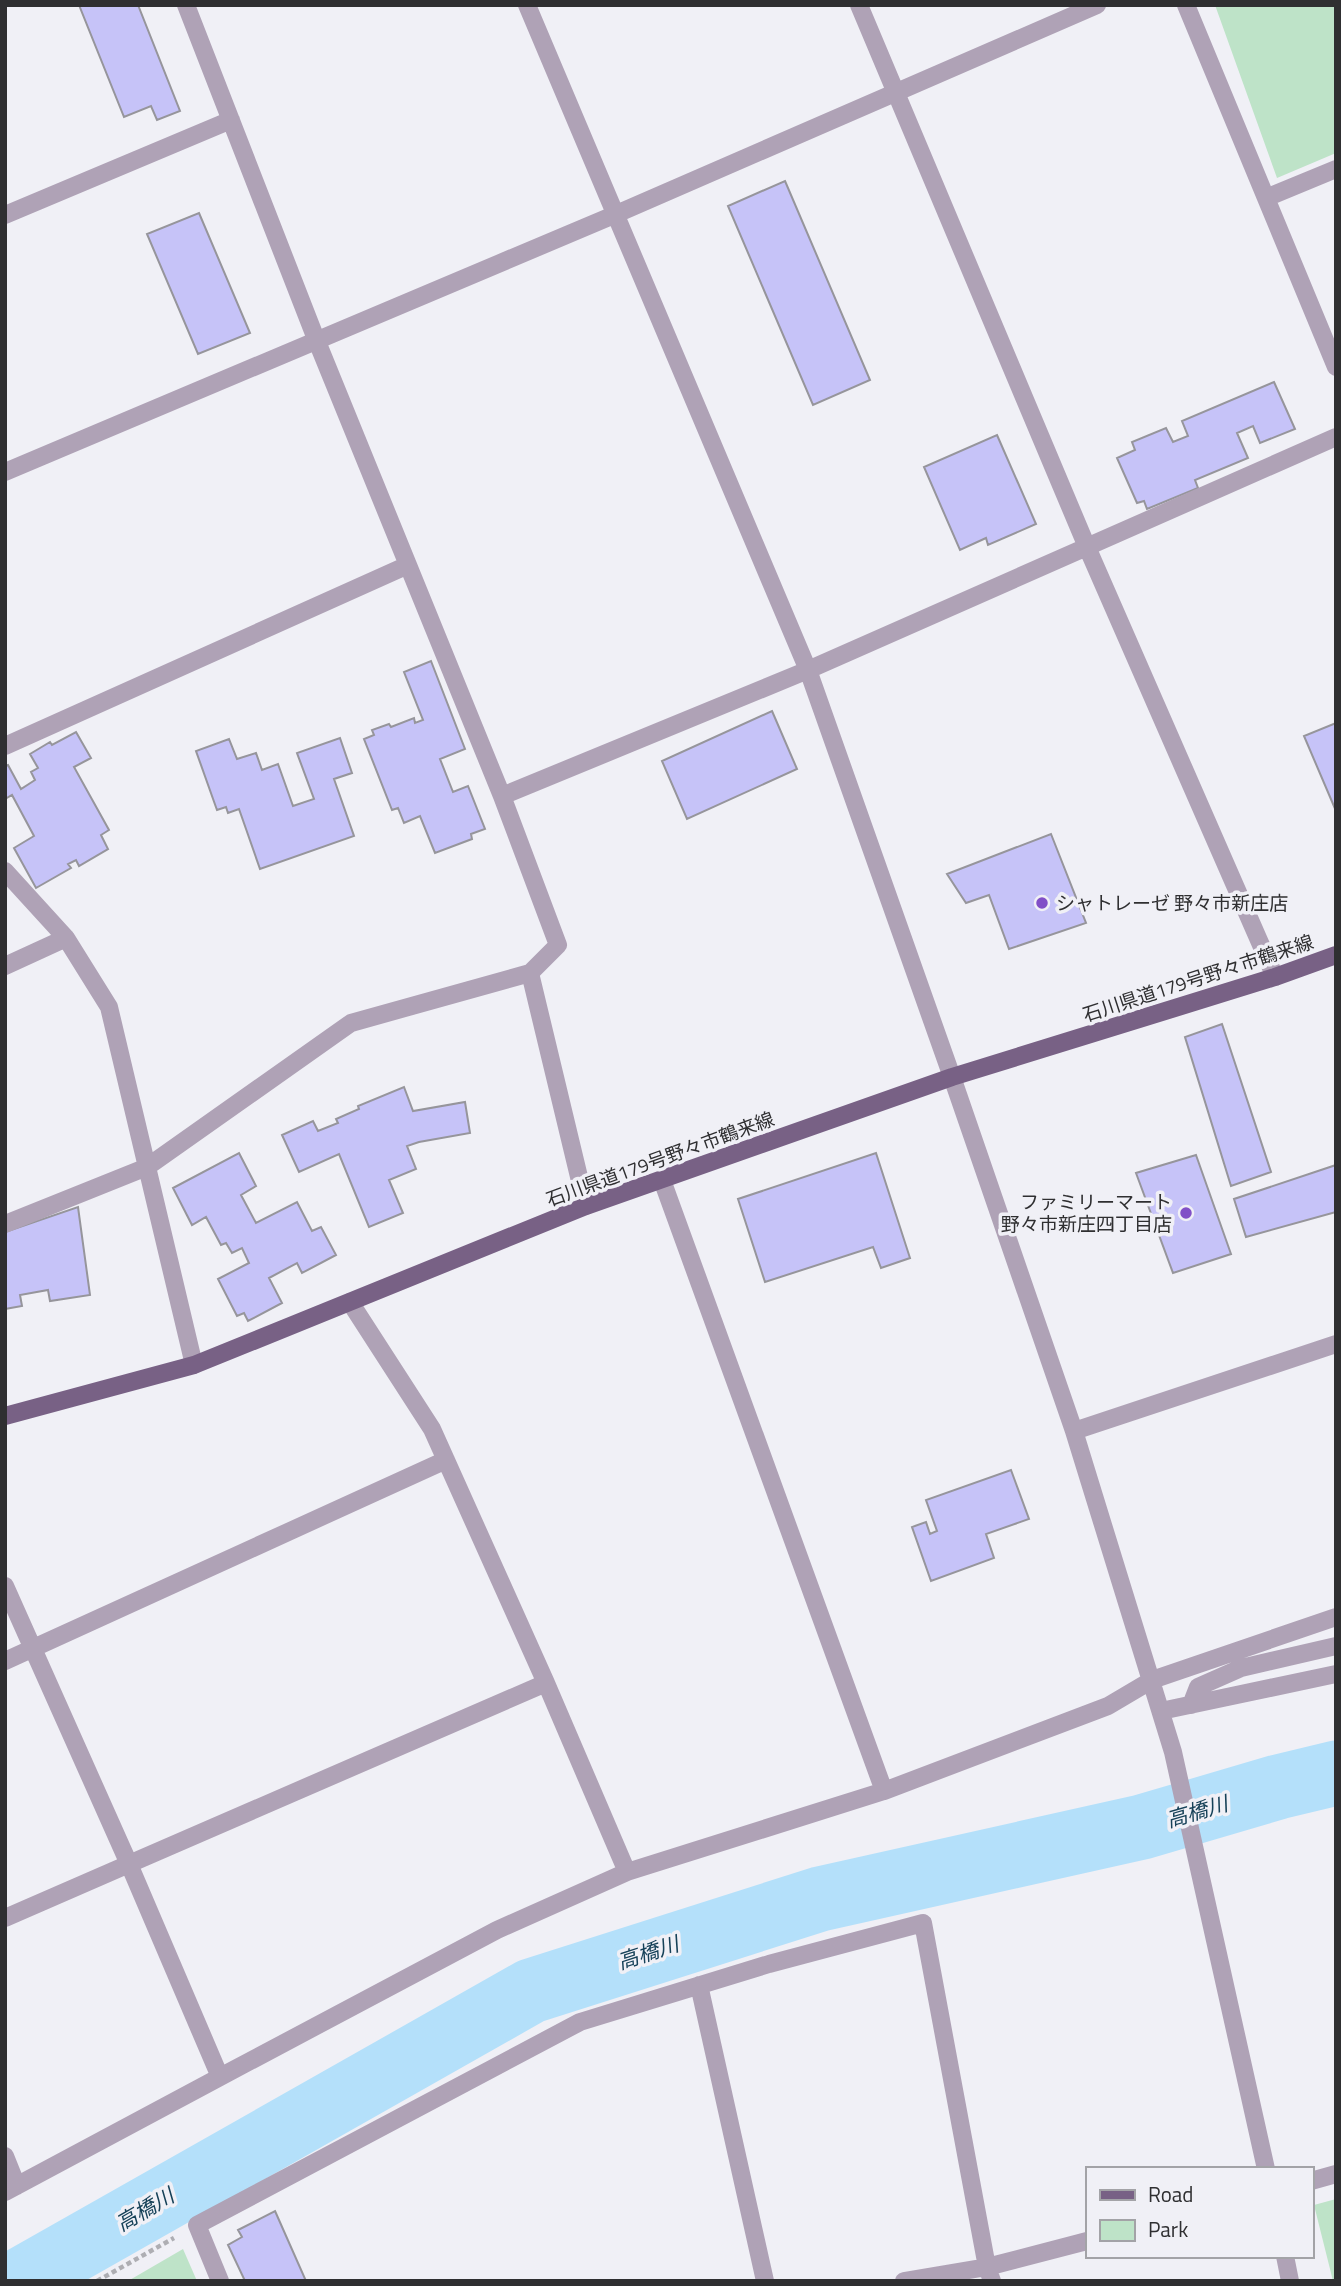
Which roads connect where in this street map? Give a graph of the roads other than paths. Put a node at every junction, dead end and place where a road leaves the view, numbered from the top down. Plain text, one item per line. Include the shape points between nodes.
1 (186, 5) edge
2 (527, 5) edge
3 (859, 5) edge
4 (1097, 5) edge
5 (1186, 5) edge
6 (897, 92) junction
7 (231, 120) junction
8 (1336, 169) edge
9 (1266, 198) junction
10 (5, 215) edge
11 (614, 215) junction
12 (316, 339) junction
13 (1336, 366) edge
14 (1336, 437) edge
15 (5, 472) edge
16 (1087, 547) junction
17 (408, 565) junction
18 (808, 670) junction
19 (5, 746) edge
20 (502, 796) junction
21 (5, 871) edge
22 (66, 938) junction
23 (1336, 955) edge
24 (5, 966) edge
25 (530, 973) junction
26 (1275, 978) junction
27 (952, 1077) junction
28 (147, 1167) junction
29 (662, 1180) junction
30 (586, 1206) junction
31 (5, 1224) edge
32 (349, 1302) junction
33 (1336, 1344) edge
34 (194, 1365) junction
35 (5, 1416) edge
36 (1073, 1431) junction
37 (446, 1460) junction
38 (5, 1586) edge
39 (1336, 1617) edge
40 (1336, 1646) edge
41 (33, 1649) junction
42 (5, 1661) edge
43 (1336, 1674) edge
44 (1152, 1680) junction
45 (546, 1682) junction
46 (1191, 1705) junction
47 (1161, 1712) junction
48 (884, 1791) junction
49 (129, 1864) junction
50 (627, 1872) junction
51 (5, 1918) edge
52 (699, 1985) junction
53 (220, 2077) junction
54 (5, 2156) edge
55 (1266, 2167) edge
56 (1336, 2174) edge
57 (1313, 2180) edge
58 (11, 2189) edge
59 (1086, 2241) edge
60 (1285, 2258) edge
61 (989, 2274) edge
62 (220, 2281) edge
63 (765, 2281) edge
64 (904, 2281) edge
65 (1290, 2281) edge

1 - 7 street
2 - 11 street
3 - 6 street
4 - 6 street
5 - 9 street
6 - 11 street
6 - 16 street
7 - 10 street
7 - 12 street
8 - 9 street
9 - 13 street
11 - 12 street
11 - 18 street
12 - 15 street
12 - 17 street
14 - 16 street
16 - 18 street
16 - 26 street
17 - 19 street
17 - 20 street
18 - 20 street
18 - 27 street
20 - 25 street via 558,945
21 - 22 street
22 - 24 street
22 - 28 street via 109,1007
23 - 26 main road, 石川県道179号野々市鶴来線
25 - 28 street via 351,1023
25 - 30 street
26 - 27 main road, 石川県道179号野々市鶴来線
27 - 29 main road, 石川県道179号野々市鶴来線
27 - 36 street
28 - 31 street
28 - 34 street
29 - 30 main road, 石川県道179号野々市鶴来線
29 - 48 street
30 - 32 main road, 石川県道179号野々市鶴来線
32 - 34 main road, 石川県道179号野々市鶴来線
32 - 37 street via 432,1429
33 - 36 street
34 - 35 main road, 石川県道179号野々市鶴来線
36 - 44 street
37 - 41 street
37 - 45 street
38 - 41 street
39 - 44 street
40 - 46 street via 1241,1668 1198,1687
41 - 42 street
41 - 49 street
43 - 46 street
44 - 47 street
44 - 48 street via 1108,1706
45 - 49 street
45 - 50 street
46 - 47 street
47 - 55 street
48 - 50 street
49 - 51 street
49 - 53 street
50 - 53 street via 497,1930
52 - 61 street via 923,1923
52 - 62 street via 580,2022 197,2225
52 - 63 street
53 - 58 street
54 - 58 street
56 - 57 street
59 - 61 street
60 - 65 street
61 - 64 street

